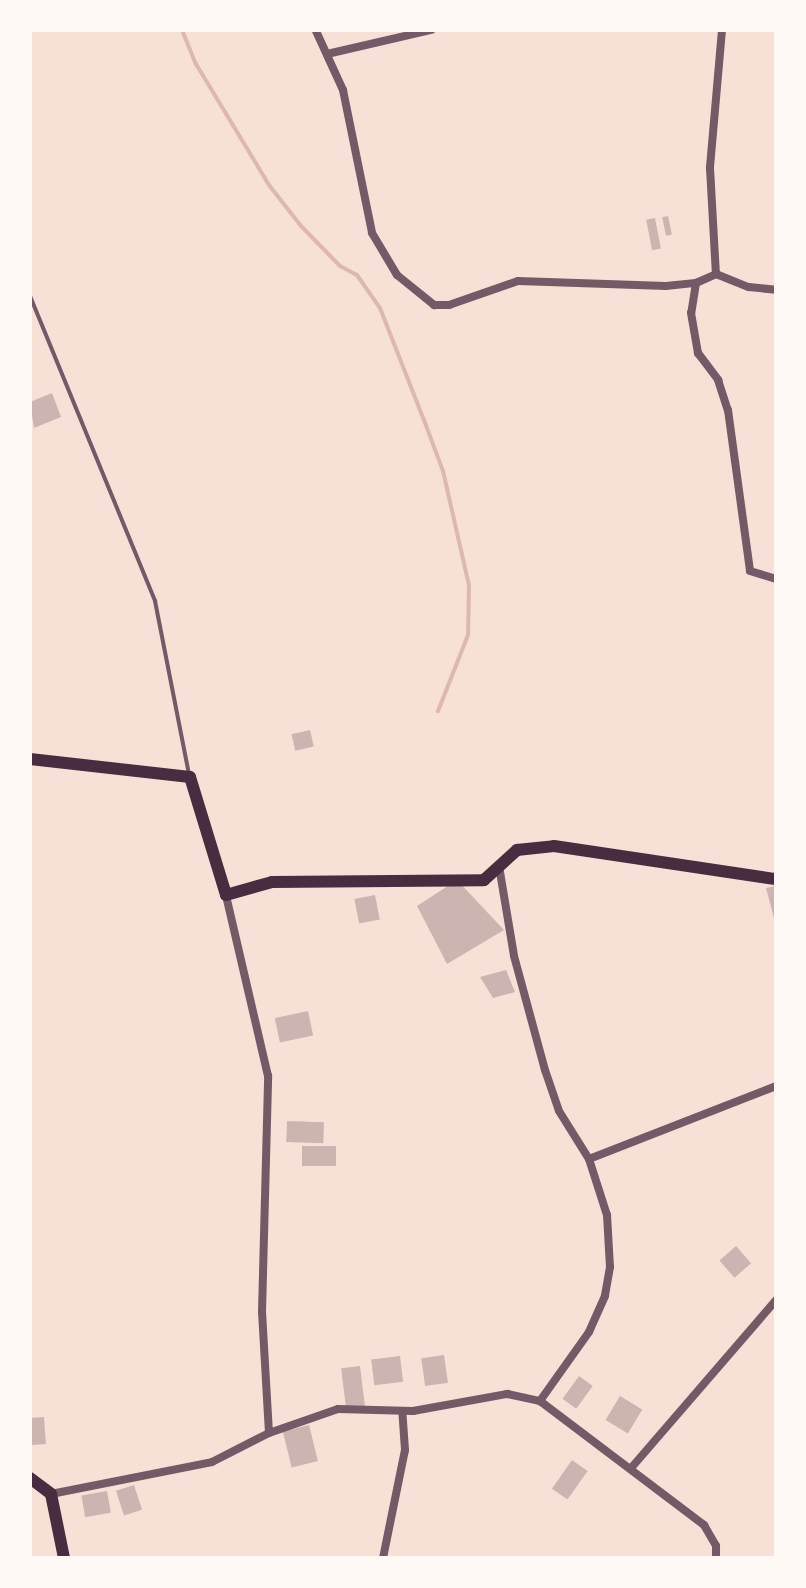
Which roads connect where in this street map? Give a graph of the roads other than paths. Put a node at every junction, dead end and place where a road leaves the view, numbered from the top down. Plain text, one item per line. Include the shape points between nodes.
1 (431, 30) edge
2 (722, 30) edge
3 (316, 31) edge
4 (327, 54) junction
5 (716, 274) junction
6 (696, 283) junction
7 (776, 290) edge
8 (30, 296) edge
9 (776, 579) edge
10 (30, 759) edge
11 (190, 777) junction
12 (499, 866) junction
13 (776, 879) edge
14 (226, 895) junction
15 (776, 1086) edge
16 (589, 1159) junction
17 (776, 1300) edge
18 (540, 1401) junction
19 (402, 1411) junction
20 (269, 1433) junction
21 (632, 1467) junction
22 (30, 1478) edge
23 (51, 1494) junction
24 (64, 1558) edge
25 (383, 1558) edge
26 (716, 1558) edge

1 - 4 street
2 - 5 street via 710,168
3 - 4 street
4 - 6 street via 343,90 372,233 397,275 434,305 449,305 518,281
5 - 6 street
5 - 7 street via 749,287
6 - 9 street via 691,313 698,353 718,380 728,410 750,571
8 - 11 lane via 155,601
10 - 11 main road
11 - 14 main road
12 - 13 main road via 517,850 554,846
12 - 14 main road via 484,880 272,882
12 - 16 street via 514,956 541,1056 559,1111
14 - 20 street via 268,1076 262,1312
15 - 16 street
16 - 18 street via 607,1215 610,1267 605,1296 589,1332
17 - 21 street
18 - 19 street via 507,1394
18 - 21 street
19 - 20 street via 338,1409
19 - 25 street via 405,1450
20 - 23 street via 212,1462
21 - 26 street via 704,1525 716,1546
22 - 23 main road
23 - 24 main road

